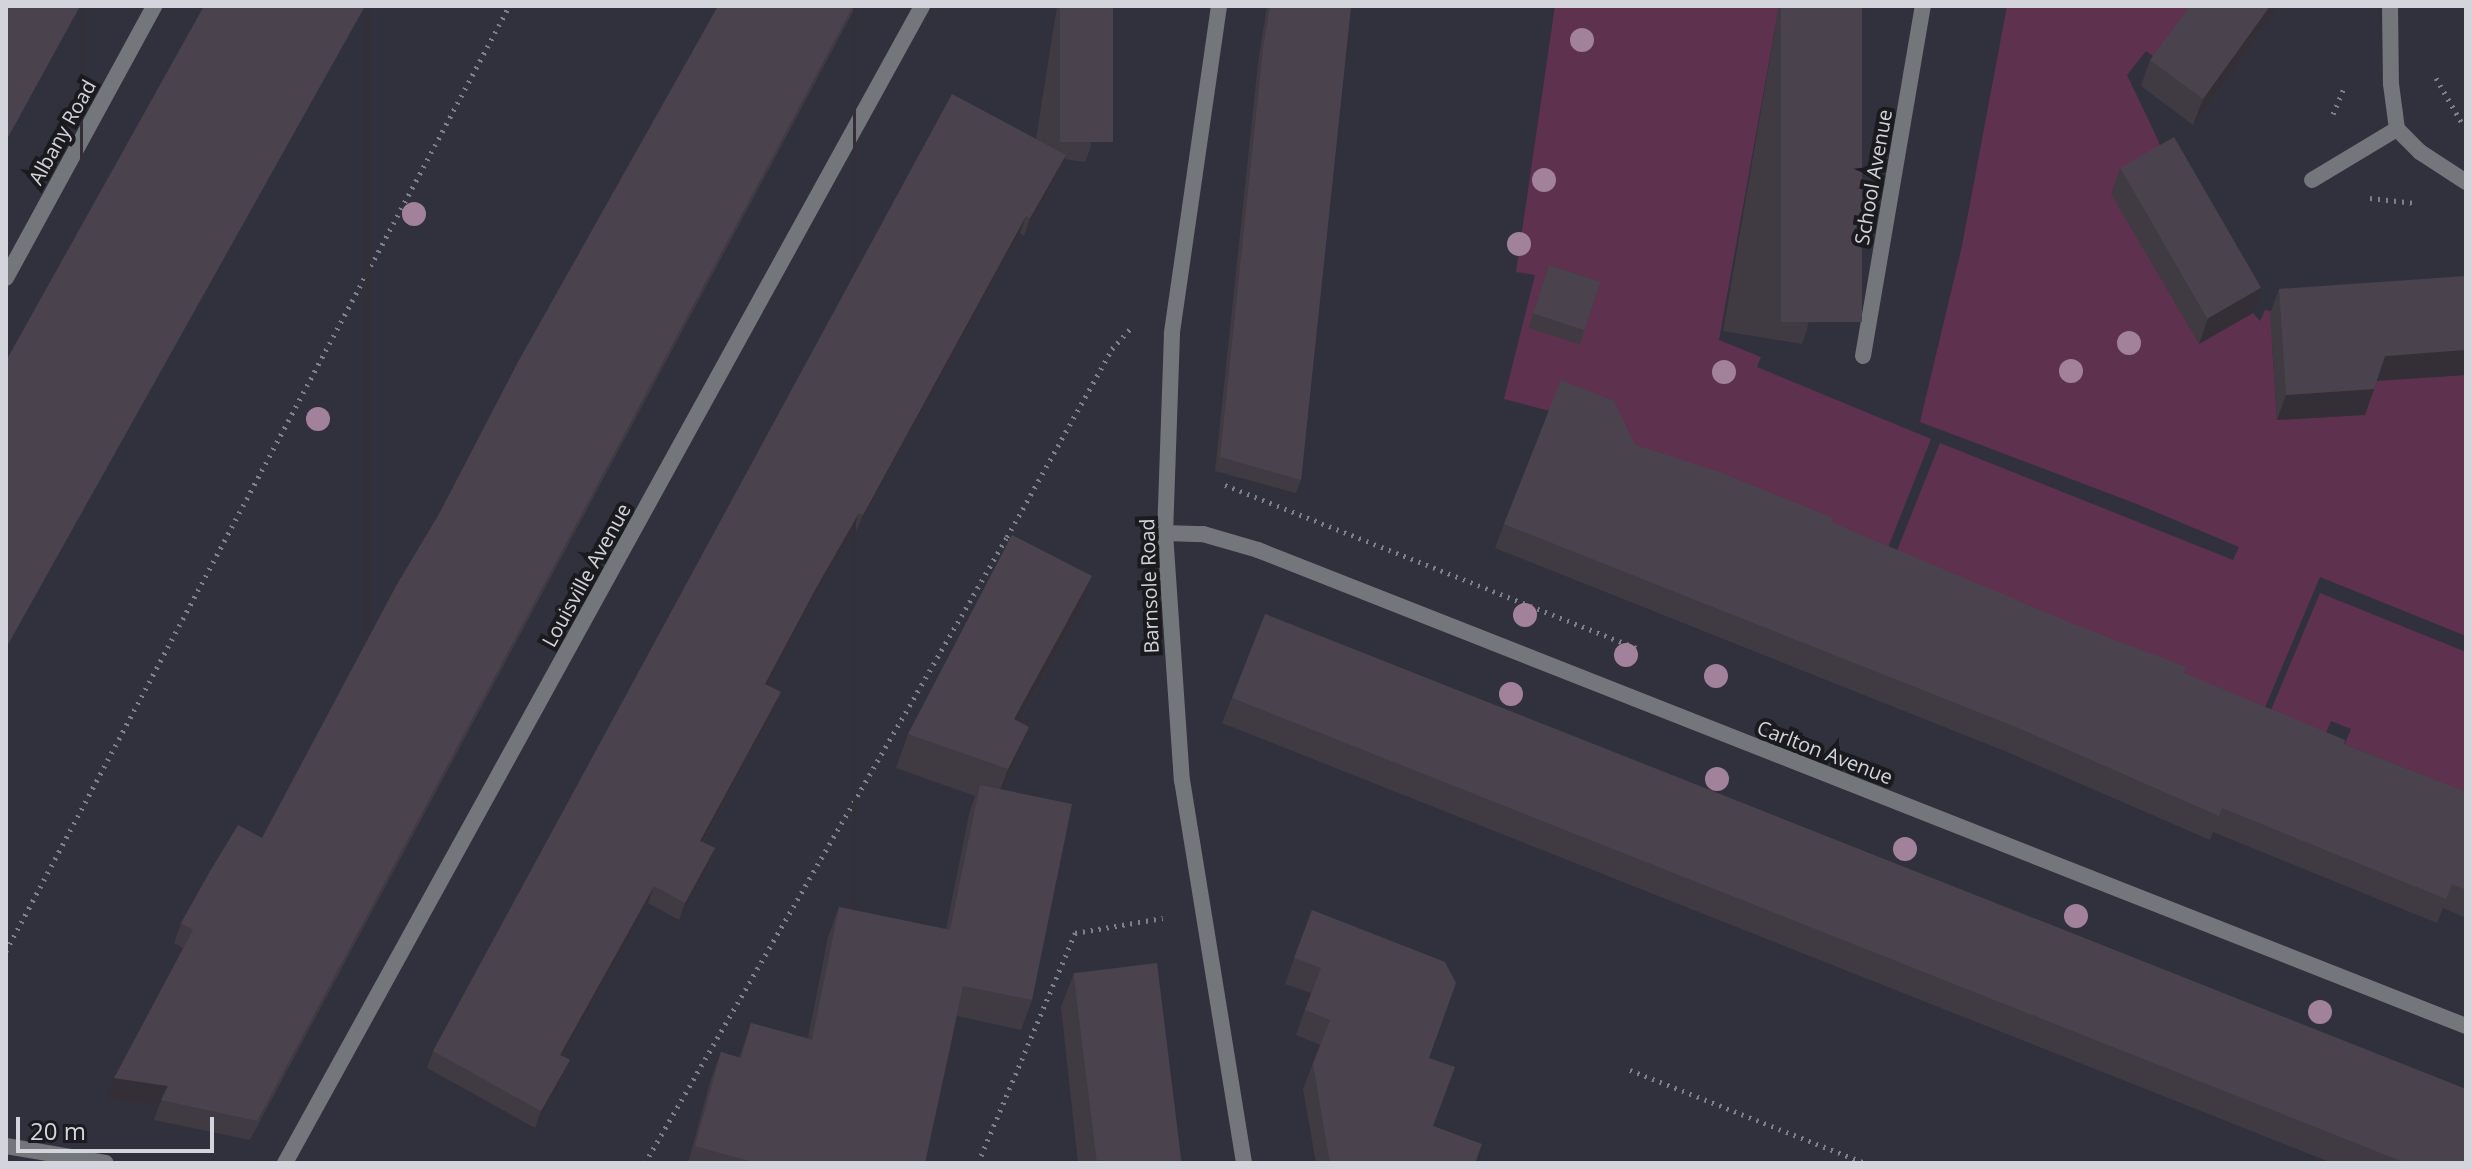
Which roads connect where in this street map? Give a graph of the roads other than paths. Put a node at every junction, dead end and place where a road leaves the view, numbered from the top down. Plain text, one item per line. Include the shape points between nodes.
1 (154, 6) edge
2 (922, 6) edge
3 (1219, 6) edge
4 (1923, 6) edge
5 (2390, 6) edge
6 (2397, 129) junction
7 (2312, 180) dead end
8 (2466, 182) edge
9 (6, 278) edge
10 (1863, 356) dead end
11 (1165, 533) junction
12 (2466, 1026) edge
13 (6, 1146) edge
14 (106, 1163) edge
15 (285, 1163) edge
16 (1244, 1163) edge

1 - 9 street, Albany Road
2 - 15 street, Louisville Avenue
3 - 11 street, Barnsole Road via 1172,334
4 - 10 street, School Avenue
5 - 6 street
6 - 7 street
6 - 8 street via 2420,152
11 - 12 street, Carlton Avenue via 1203,534 1258,550
11 - 16 street, Barnsole Road via 1182,780
13 - 14 street

